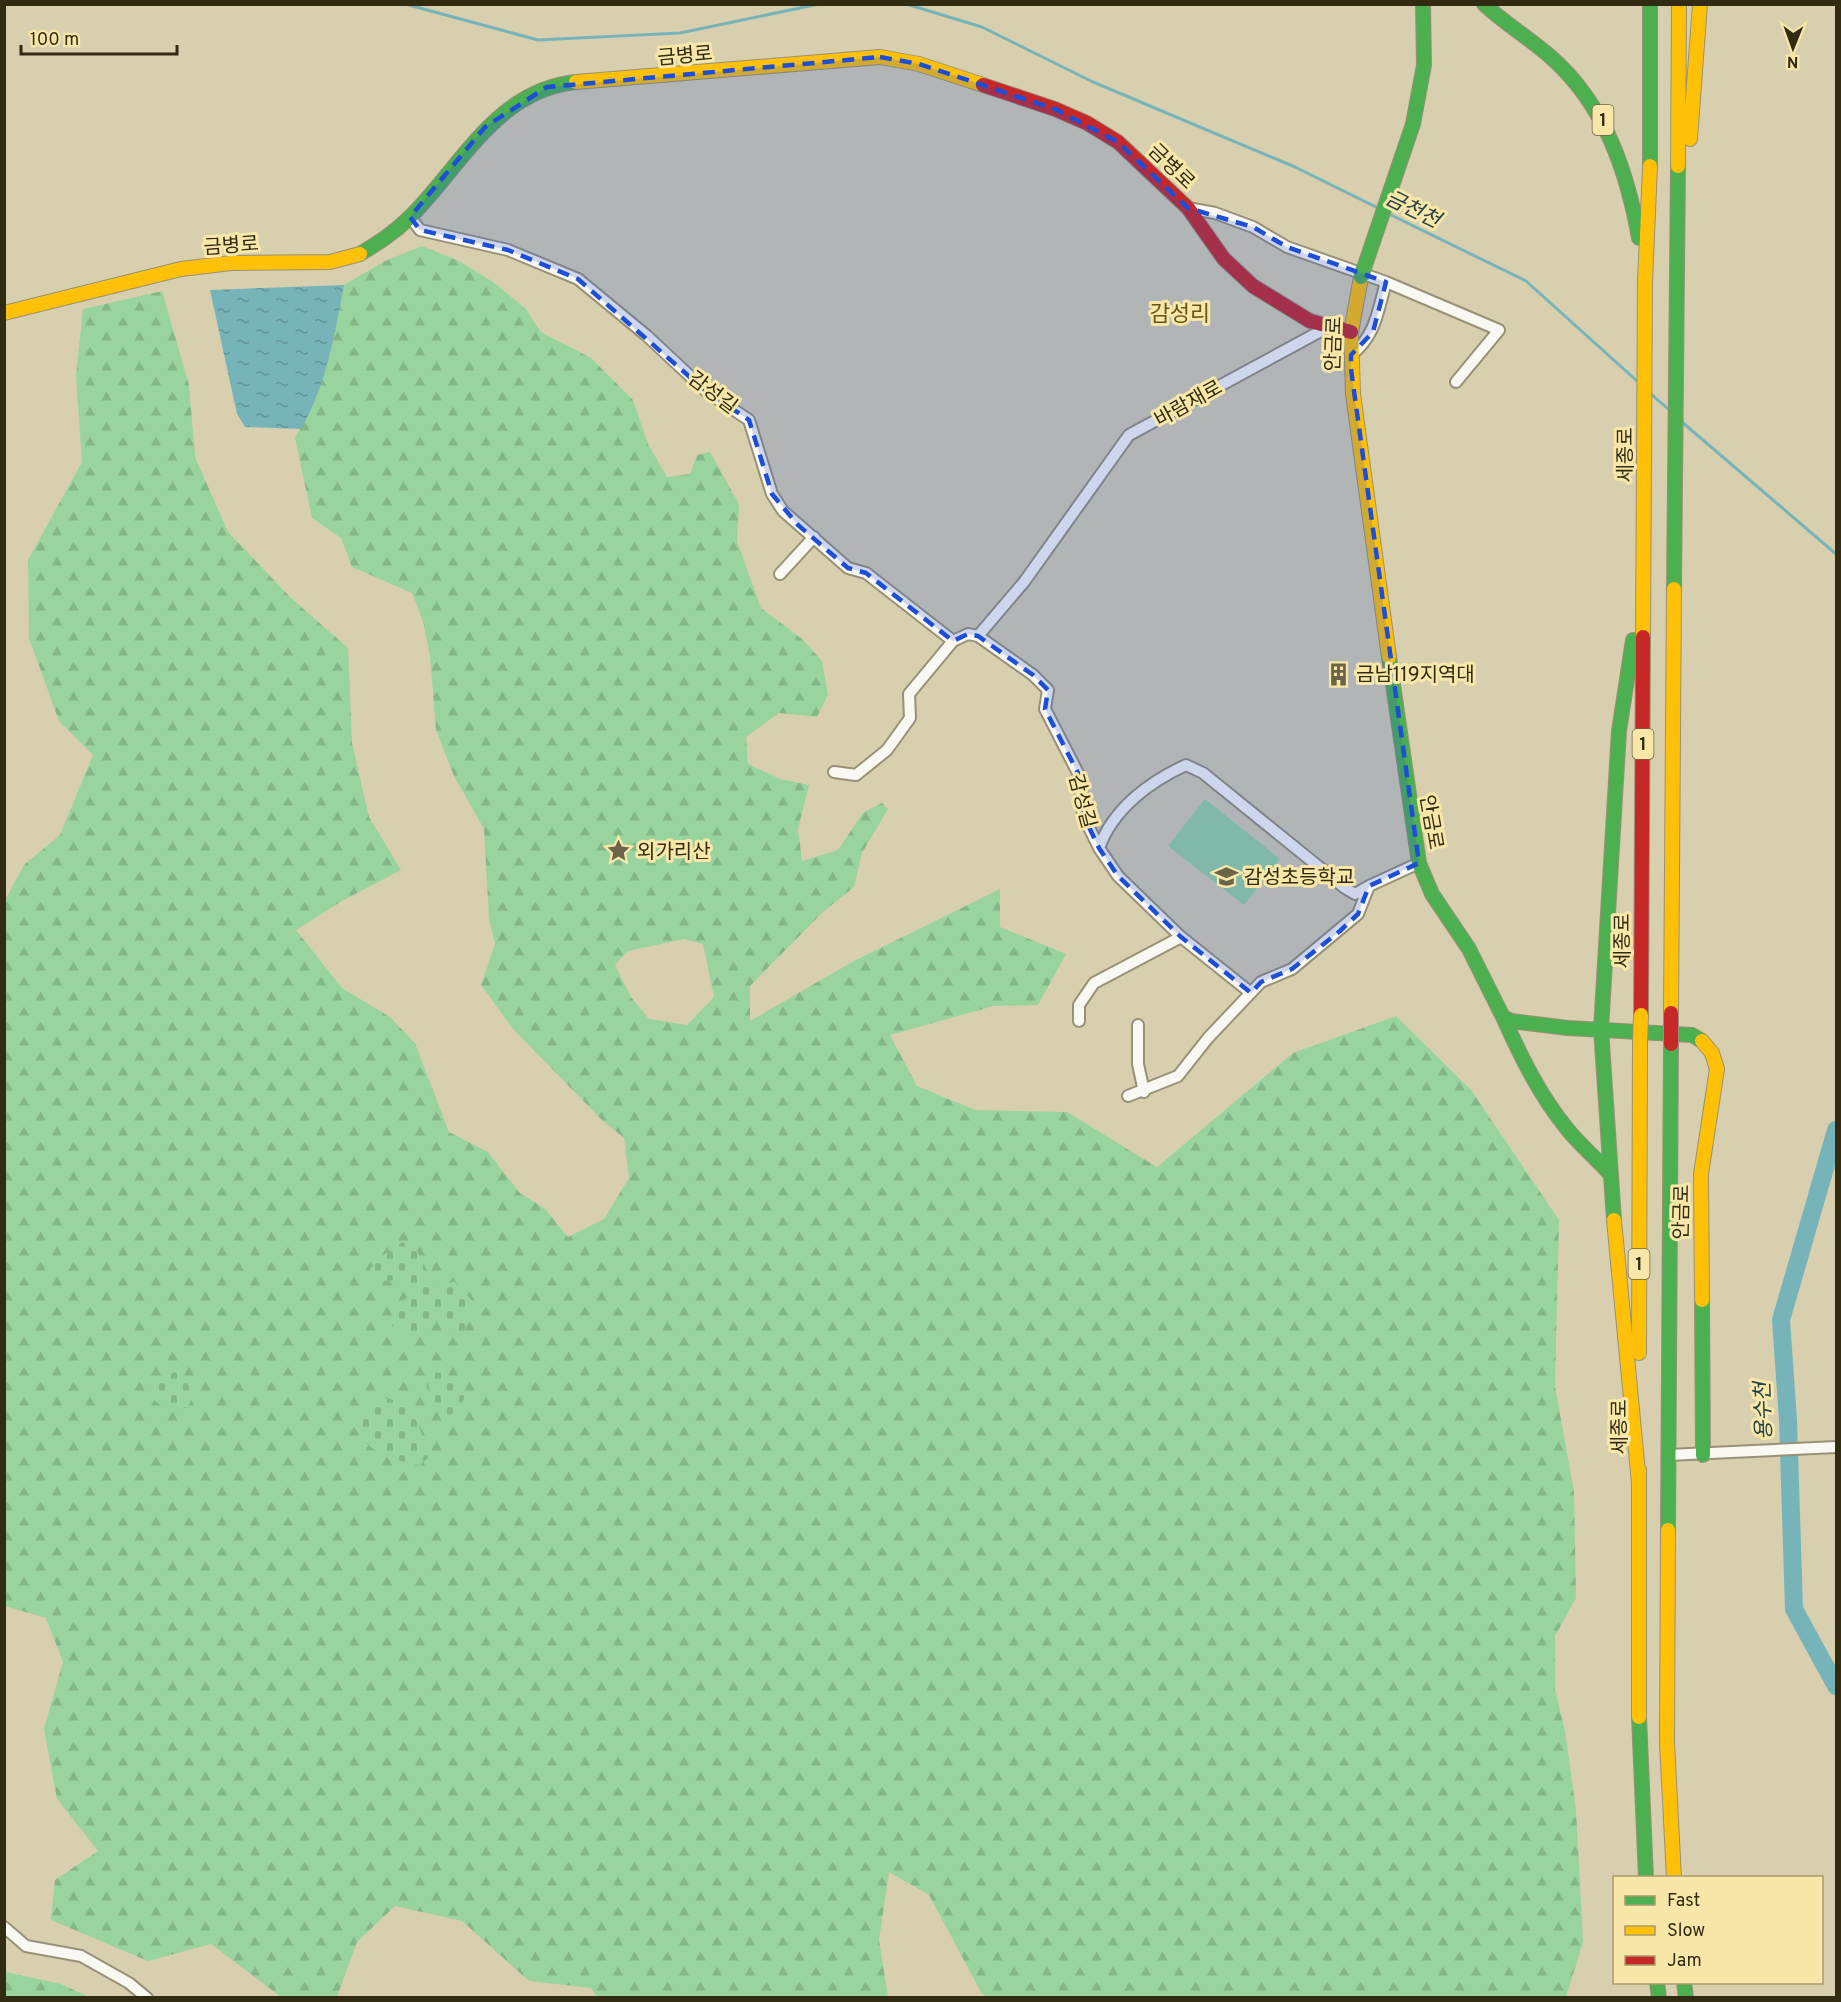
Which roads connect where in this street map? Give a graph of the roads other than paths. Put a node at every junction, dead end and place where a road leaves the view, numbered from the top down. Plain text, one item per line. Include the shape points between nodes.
1 (1423, 4) edge
2 (1484, 4) edge
3 (1650, 4) edge
4 (1679, 4) edge
5 (1700, 4) edge
6 (1188, 208) junction
7 (410, 217) junction
8 (1677, 258) junction
9 (1386, 282) junction
10 (1646, 282) junction
11 (4, 313) edge
12 (1330, 326) junction
13 (1351, 332) junction
14 (1352, 355) junction
15 (1456, 382) dead end
16 (814, 537) junction
17 (780, 574) dead end
18 (1644, 576) junction
19 (978, 636) junction
20 (953, 641) junction
21 (834, 772) dead end
22 (1099, 848) junction
23 (1419, 863) junction
24 (1369, 886) junction
25 (1181, 937) junction
26 (1251, 993) junction
27 (1503, 1017) junction
28 (1079, 1021) dead end
29 (1138, 1025) dead end
30 (1601, 1029) junction
31 (1144, 1092) junction
32 (1128, 1096) dead end
33 (1610, 1174) junction
34 (1836, 1447) edge
35 (1668, 1455) junction
36 (1703, 1455) junction
37 (1639, 1483) junction
38 (1646, 1876) edge
39 (1674, 1876) edge
40 (4, 1927) edge
41 (147, 1998) edge

1 - 13 main road, 안금로, bridge via 1424,80 1361,277
2 - 10 main road, 1 via 1579,83 1598,110 1628,185
3 - 10 main road, 세종로
4 - 8 main road
5 - 8 main road, 1
6 - 7 main road, 금병로 via 1118,142 1087,123 919,64 880,57 548,87 485,127
6 - 9 street via 1253,227 1287,247
6 - 12 main road, 금병로 via 1224,260 1253,286 1310,321
7 - 11 main road, 금병로 via 355,257 181,269
7 - 16 street, 감성길 via 420,230 508,250 578,279 707,392 750,420 772,494 783,511
8 - 35 main road, 1, bridge
9 - 14 street via 1373,332
9 - 15 street via 1499,330
10 - 18 main road, 세종로 / 1
12 - 13 main road, 금병로
12 - 19 street, 바람재로 via 1129,435 1024,582
13 - 14 main road, 안금로
14 - 23 main road, 안금로 via 1353,394
16 - 17 street
16 - 20 street, 감성길 via 848,568 866,573
18 - 30 main road via 1619,731
18 - 37 main road, 세종로 / 1, bridge
19 - 20 street via 968,634
19 - 22 street, 감성길 via 1048,690 1045,709 1080,777 1083,815
20 - 21 street via 909,694 910,718 887,750 856,775
22 - 24 street via 1112,821 1139,793 1163,775 1186,765 1203,773 1345,888 1355,894
22 - 25 street, 감성길 via 1118,876
23 - 24 street
23 - 27 main road, 안금로 via 1432,894 1469,949
24 - 26 street via 1358,914 1340,931 1292,969 1261,982
25 - 26 street, 감성길
25 - 28 street via 1094,983 1079,1005
26 - 31 street via 1178,1076
27 - 30 main road, 안금로
27 - 33 main road via 1520,1056 1549,1104 1569,1132
29 - 31 street via 1138,1064
30 - 33 main road
30 - 36 main road, 안금로 via 1692,1035 1707,1043 1717,1069 1701,1174
31 - 32 street
33 - 37 main road
34 - 36 street
35 - 36 street
35 - 39 main road, 1 via 1667,1743
37 - 38 main road, 세종로 / 1 via 1639,1742
40 - 41 street via 26,1946 81,1956

